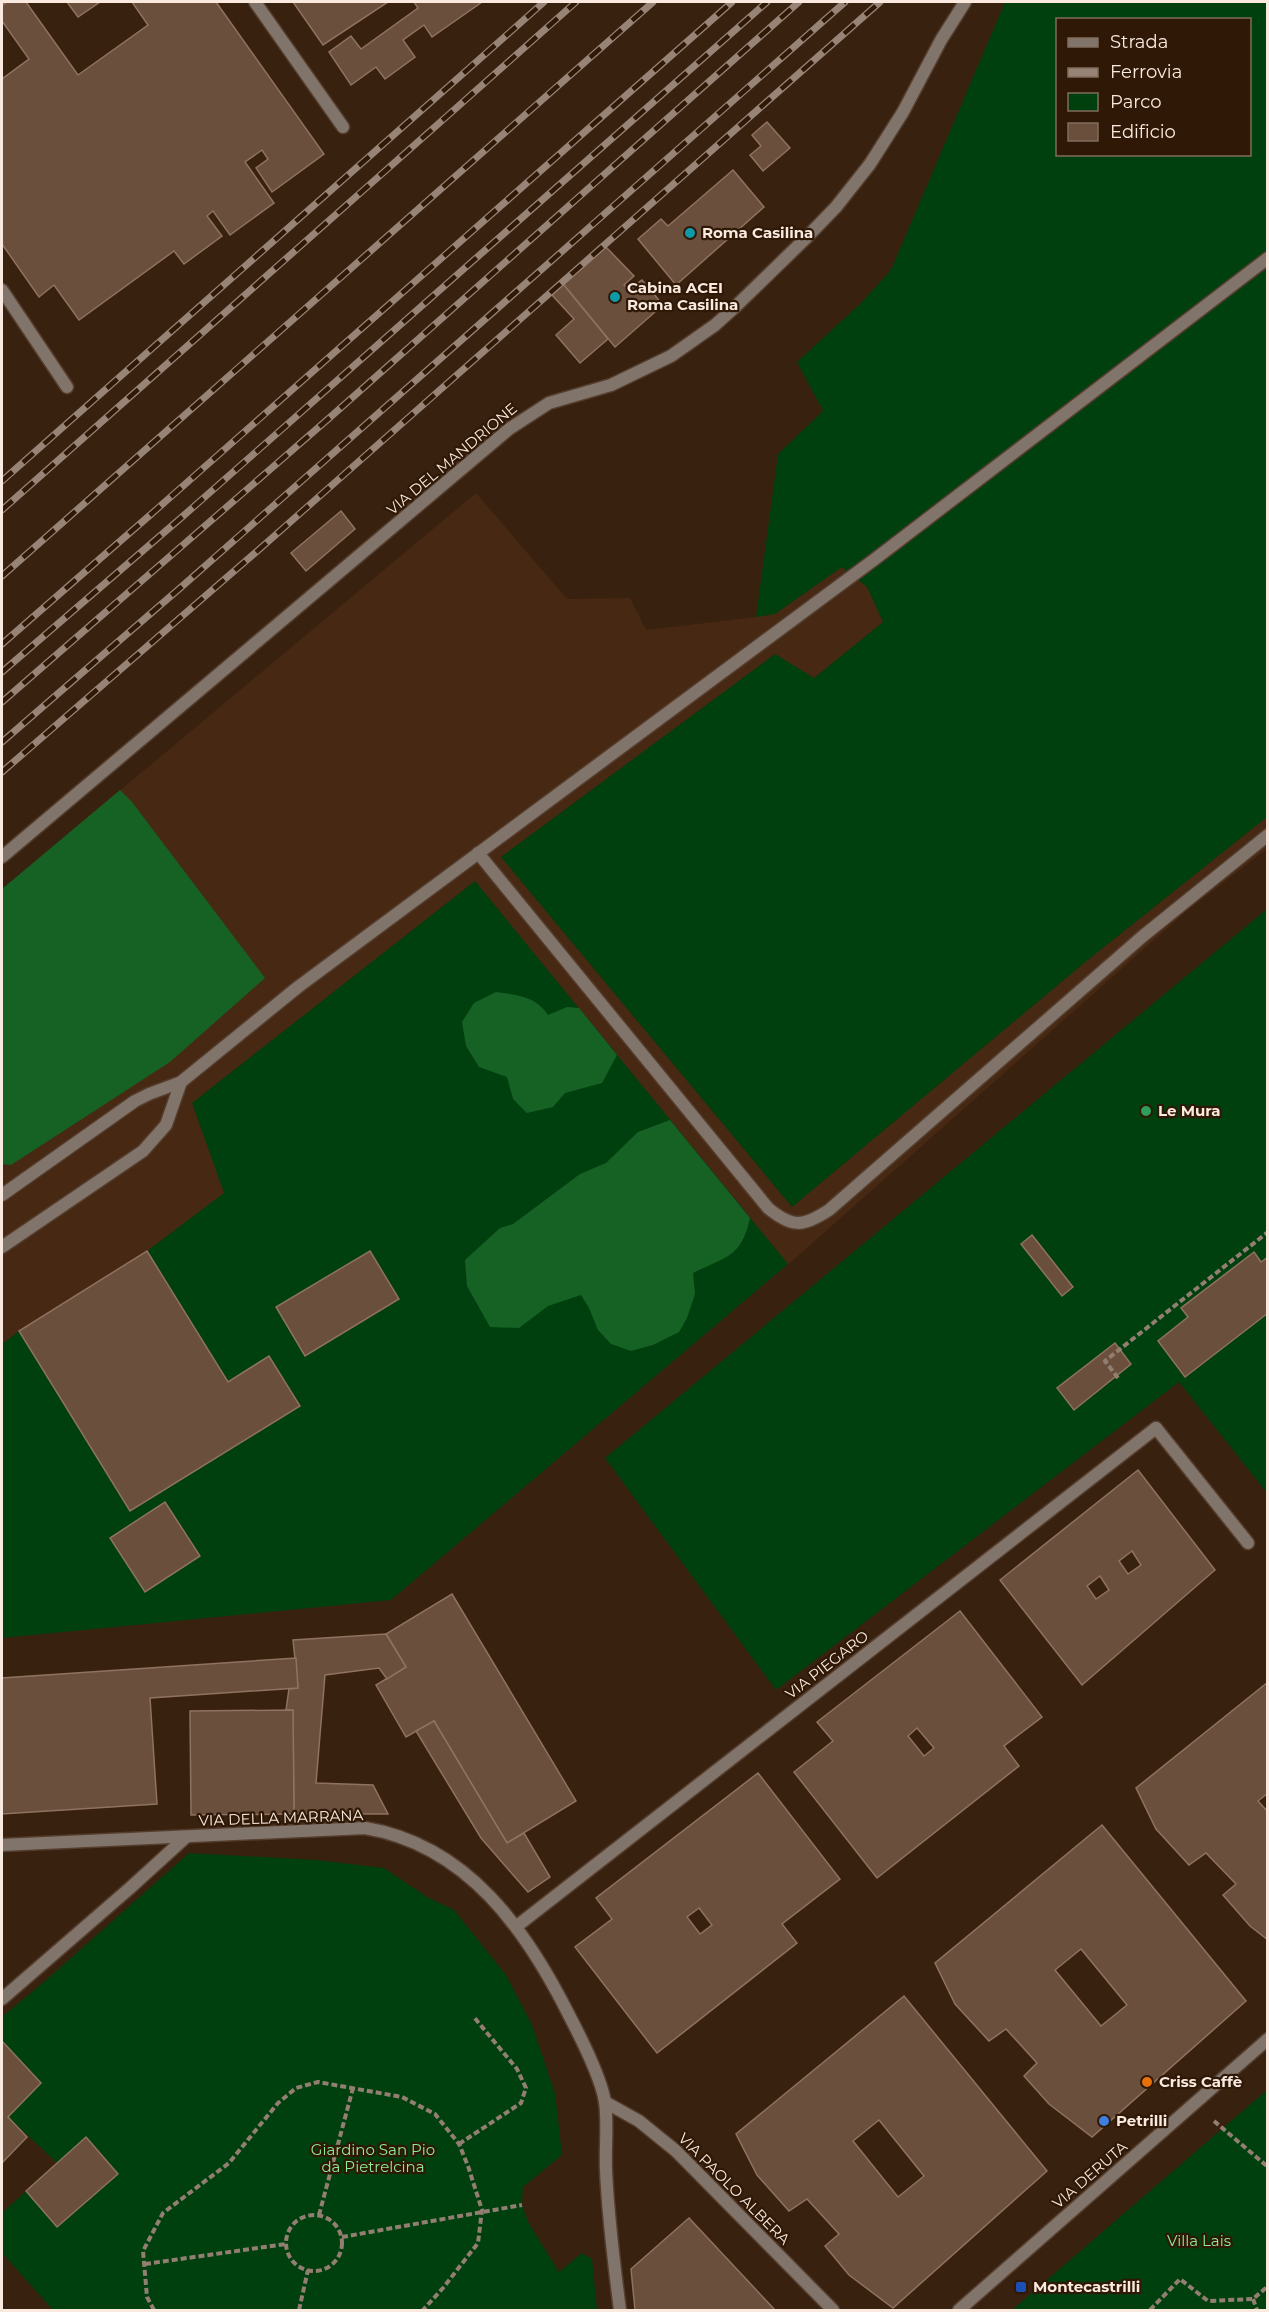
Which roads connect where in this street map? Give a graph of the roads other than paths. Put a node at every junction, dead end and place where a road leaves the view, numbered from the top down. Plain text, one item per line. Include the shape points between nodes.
1 (255, 2) edge
2 (965, 2) edge
3 (343, 127) dead end
4 (1268, 258) edge
5 (2, 290) edge
6 (68, 387) dead end
7 (1268, 835) edge
8 (478, 853) junction
9 (2, 856) edge
10 (181, 1082) junction
11 (2, 1195) edge
12 (2, 1247) edge
13 (1248, 1543) dead end
14 (186, 1837) junction
15 (2, 1845) edge
16 (517, 1926) junction
17 (2, 2000) edge
18 (1268, 2039) edge
19 (605, 2102) junction
20 (620, 2310) edge
21 (833, 2310) edge
22 (959, 2310) edge

1 - 3 street
2 - 9 street, VIA DEL MANDRIONE via 903,112 853,187 806,239 715,325 643,371 549,403 509,429
4 - 8 street via 846,580
5 - 6 street
7 - 8 street via 1134,943 829,1210 812,1222 797,1224 781,1219 768,1208
8 - 10 street via 274,1005
10 - 11 street via 135,1101
10 - 12 street via 166,1125 144,1152
13 - 16 street, VIA PIEGARO via 1156,1428
14 - 15 street, VIA DELLA MARRANA
14 - 16 street, VIA DELLA MARRANA via 348,1828 380,1830 410,1839 436,1853 476,1883
14 - 17 street
16 - 19 street, VIA DELLA MARRANA via 579,2033
18 - 22 street, VIA DERUTA
19 - 20 street, VIA DELLA MARRANA via 609,2222
19 - 21 street, VIA PAOLO ALBERA via 639,2121 676,2151

